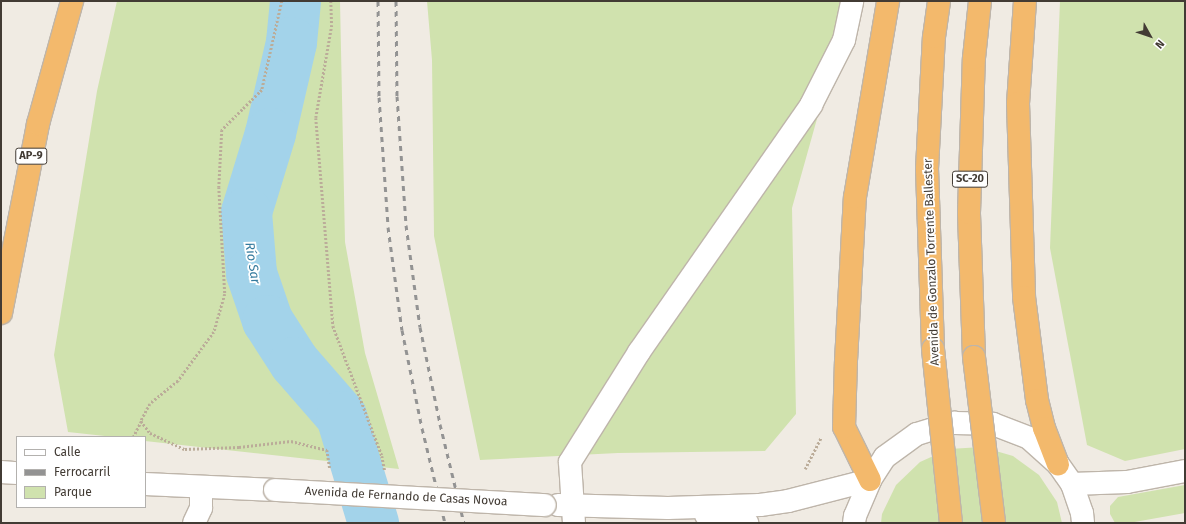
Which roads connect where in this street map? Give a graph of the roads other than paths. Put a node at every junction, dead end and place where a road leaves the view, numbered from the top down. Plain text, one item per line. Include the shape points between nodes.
1 (72, 1) edge
2 (852, 1) edge
3 (888, 1) edge
4 (939, 1) edge
5 (980, 1) edge
6 (1025, 1) edge
7 (1, 313) edge
8 (1058, 464) junction
9 (1185, 471) edge
10 (1, 472) edge
11 (16, 473) edge
12 (870, 480) junction
13 (146, 484) edge
14 (1072, 484) junction
15 (201, 487) junction
16 (668, 508) junction
17 (573, 515) edge
18 (194, 523) edge
19 (747, 523) edge
20 (854, 523) edge
21 (951, 523) edge
22 (994, 523) edge
23 (1083, 523) edge

1 - 7 highway, AP-9 via 38,124
2 - 17 street via 844,40 811,105 639,352 570,462
3 - 12 highway via 855,197 845,368 844,427
4 - 21 highway, Avenida de Gonzalo Torrente Ballester, bridge via 934,37 928,169 933,349
5 - 22 highway, SC-20, bridge via 974,58 969,213 974,357
6 - 8 highway via 1018,103 1024,297 1037,400 1044,428
8 - 12 street via 1021,435 993,424 954,423 917,434 886,457
8 - 14 street
9 - 14 street via 1127,482
10 - 11 street
12 - 16 street, Avenida de Fernando de Casas Novoa via 788,501 760,505
12 - 20 street
13 - 15 street, Avenida de Fernando de Casas Novoa
14 - 23 street
15 - 17 street, Avenida de Fernando de Casas Novoa, bridge via 545,505
15 - 18 street via 201,508
16 - 17 street, Avenida de Fernando de Casas Novoa
16 - 19 street, Avenida de Fernando de Casas Novoa

